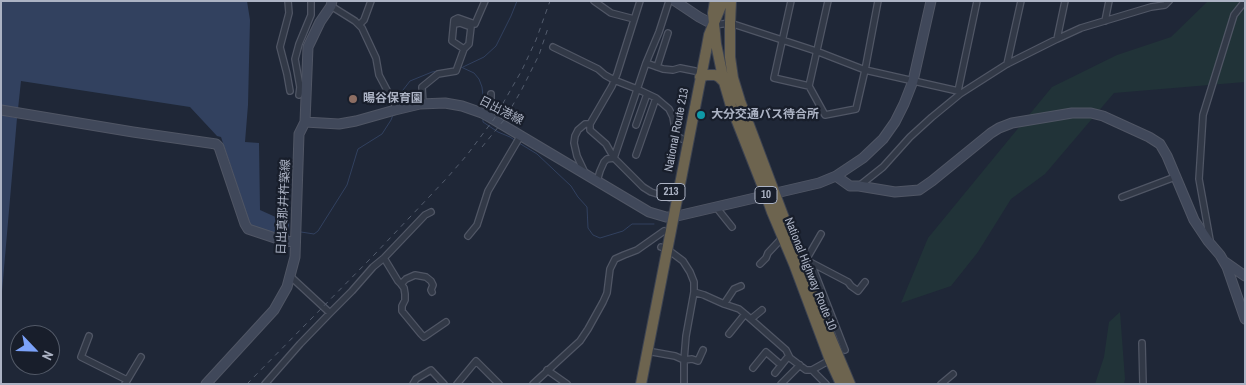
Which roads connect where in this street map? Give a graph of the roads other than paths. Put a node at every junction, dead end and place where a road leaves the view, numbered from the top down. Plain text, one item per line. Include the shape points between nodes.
1 (288, 1) edge
2 (311, 1) edge
3 (371, 1) edge
4 (486, 1) edge
5 (594, 1) edge
6 (640, 1) edge
7 (669, 1) edge
8 (675, 1) edge
9 (715, 1) edge
10 (723, 1) edge
11 (731, 1) edge
12 (791, 1) edge
13 (828, 1) edge
14 (878, 1) edge
15 (930, 1) edge
16 (977, 1) edge
17 (1021, 1) edge
18 (1065, 1) edge
19 (1109, 1) edge
20 (1169, 1) edge
21 (1245, 1) edge
22 (332, 4) edge
23 (1151, 4) edge
24 (634, 19) junction
25 (1105, 20) junction
26 (710, 23) junction
27 (730, 23) junction
28 (455, 24) dead end
29 (359, 25) junction
30 (668, 33) dead end
31 (1057, 39) junction
32 (782, 40) junction
33 (553, 47) dead end
34 (464, 49) junction
35 (816, 51) junction
36 (646, 63) junction
37 (1007, 64) junction
38 (656, 67) junction
39 (865, 70) junction
40 (698, 74) junction
41 (614, 80) junction
42 (913, 81) junction
43 (724, 82) junction
44 (809, 86) junction
45 (637, 89) junction
46 (290, 91) dead end
47 (959, 93) junction
48 (491, 94) dead end
49 (647, 94) junction
50 (299, 95) dead end
51 (656, 98) junction
52 (423, 104) junction
53 (1, 110) edge
54 (396, 110) junction
55 (491, 118) junction
56 (305, 122) junction
57 (590, 124) junction
58 (636, 124) dead end
59 (521, 135) junction
60 (682, 138) junction
61 (636, 155) dead end
62 (614, 158) junction
63 (586, 174) junction
64 (836, 176) junction
65 (1175, 177) junction
66 (597, 181) junction
67 (859, 186) junction
68 (771, 194) junction
69 (1122, 197) dead end
70 (670, 198) junction
71 (716, 207) junction
72 (431, 212) dead end
73 (670, 217) junction
74 (732, 227) dead end
75 (664, 231) junction
76 (821, 234) dead end
77 (468, 236) dead end
78 (782, 237) junction
79 (295, 242) junction
80 (1211, 244) junction
81 (664, 248) junction
82 (384, 258) junction
83 (1223, 260) junction
84 (806, 262) junction
85 (760, 264) dead end
86 (290, 276) junction
87 (1245, 276) edge
88 (865, 282) dead end
89 (401, 284) junction
90 (741, 286) dead end
91 (432, 292) dead end
92 (694, 292) junction
93 (724, 304) junction
94 (762, 310) dead end
95 (330, 313) junction
96 (748, 316) junction
97 (1245, 319) edge
98 (446, 322) dead end
99 (729, 334) dead end
100 (89, 336) dead end
101 (1142, 343) dead end
102 (770, 346) dead end
103 (704, 350) dead end
104 (845, 350) dead end
105 (647, 351) junction
106 (766, 352) junction
107 (141, 356) dead end
108 (790, 358) junction
109 (684, 360) junction
110 (830, 360) junction
111 (781, 365) junction
112 (800, 365) junction
113 (754, 368) dead end
114 (547, 370) junction
115 (812, 370) junction
116 (775, 373) dead end
117 (953, 374) dead end
118 (126, 382) edge
119 (206, 384) edge
120 (265, 384) edge
121 (413, 384) edge
122 (444, 384) edge
123 (457, 384) edge
124 (499, 384) edge
125 (532, 384) edge
126 (567, 384) edge
127 (634, 384) edge
128 (641, 384) edge
129 (684, 384) edge
130 (781, 384) edge
131 (826, 384) edge
132 (841, 384) edge
133 (850, 384) edge
134 (941, 384) edge
135 (1143, 384) edge

1 - 46 street via 289,13 280,47
2 - 50 street via 311,15 295,59
3 - 29 street
4 - 34 street via 475,24 458,18 454,20 452,40
5 - 24 street via 611,13
6 - 24 street
7 - 36 street
8 - 26 street
9 - 26 highway, National Highway Route 10 / 10
10 - 26 highway, National Route 213 / 213
11 - 27 highway, National Highway Route 10 / 10
12 - 32 street
13 - 35 street
14 - 39 street
15 - 42 street
16 - 47 street
17 - 37 street
18 - 31 street
19 - 25 street
20 - 23 street via 1165,5
21 - 80 street via 1234,14 1203,115 1199,180
22 - 29 street
22 - 56 street, 日出真那井杵築線 via 308,47
23 - 25 street
24 - 41 street
25 - 31 street
26 - 27 street
26 - 40 highway, National Route 213 / 213
26 - 43 highway, National Highway Route 10 / 10
27 - 32 street
27 - 68 highway, National Highway Route 10 / 10 via 733,78
28 - 34 street via 471,27 469,44
29 - 54 street
30 - 38 street
31 - 37 street
32 - 35 street
32 - 44 street via 774,78
33 - 41 street
34 - 52 street via 456,71 438,74 422,87
35 - 39 street
35 - 44 street
36 - 38 street
36 - 45 street
37 - 47 street
38 - 40 street via 680,68
39 - 42 street
39 - 44 street via 856,109 825,114
40 - 43 highway via 715,75
40 - 60 highway, National Route 213 / 213
40 - 73 highway, National Route 213 / 213
41 - 45 street
41 - 57 street
42 - 47 street
42 - 64 street via 895,122 883,139 863,158
43 - 68 highway, National Highway Route 10 / 10 via 731,106
45 - 49 street
45 - 62 street
47 - 67 street
48 - 55 street
49 - 51 street
49 - 58 street
51 - 60 street via 669,108 676,135
51 - 61 street
52 - 54 street, 日出港線
52 - 55 street, 日出港線 via 462,106
53 - 79 street via 216,144 248,229
54 - 56 street, 日出港線 via 339,124
55 - 59 street, 日出港線
56 - 79 street, 日出真那井杵築線 via 299,134
57 - 62 street via 590,130 606,144
57 - 63 street via 585,124 574,136 577,156
59 - 63 street, 日出港線
59 - 77 street via 488,191 477,225
60 - 70 highway, National Route 213 / 213
62 - 66 street via 604,162
62 - 70 street via 643,187
63 - 66 street, 日出港線
64 - 67 street via 850,186
64 - 68 street
65 - 67 street via 1160,144 1149,137 1103,116 1072,113 999,128 919,190 895,192
65 - 69 street
65 - 80 street via 1194,220
66 - 73 street, 日出港線 via 649,212
68 - 71 street
68 - 78 highway, National Highway Route 10 / 10 via 772,212
68 - 84 highway, National Highway Route 10 / 10
70 - 73 highway, National Route 213 / 213
71 - 73 street
71 - 74 street
72 - 82 street
73 - 75 highway, National Route 213 / 213
73 - 81 highway, National Route 213 / 213
75 - 81 highway, National Route 213 / 213
75 - 114 street via 637,250 615,259 610,269 607,294 588,329 580,341
76 - 84 street
78 - 85 street
78 - 110 highway, National Highway Route 10 / 10
79 - 86 street, 日出真那井杵築線
80 - 83 street
81 - 92 street via 683,261 694,282
81 - 105 highway, National Route 213 / 213
81 - 127 highway, National Route 213 / 213
82 - 89 street
82 - 95 street
83 - 87 street
83 - 97 street
84 - 88 street via 848,282 858,291
84 - 104 street
84 - 133 highway, National Highway Route 10 / 10 via 829,335
86 - 95 street
86 - 119 street, 日出真那井杵築線 via 274,310
89 - 91 street via 415,275 426,277 433,285
89 - 98 street via 405,294 402,312 424,337
90 - 93 street via 734,289
92 - 93 street
92 - 109 street
93 - 96 street
94 - 96 street
95 - 120 street
96 - 99 street
96 - 108 street via 786,350
100 - 118 street via 81,357
101 - 135 street
102 - 106 street
103 - 109 street via 698,361
105 - 109 street
105 - 128 highway, National Route 213 / 213
106 - 111 street
106 - 113 street
107 - 118 street
108 - 111 street
108 - 112 street
109 - 129 street
110 - 115 street
110 - 132 highway, National Highway Route 10 / 10
111 - 116 street
112 - 115 street
112 - 130 street
114 - 125 street
114 - 126 street
115 - 131 street
117 - 134 street
121 - 122 street via 431,370
123 - 124 street via 476,361

